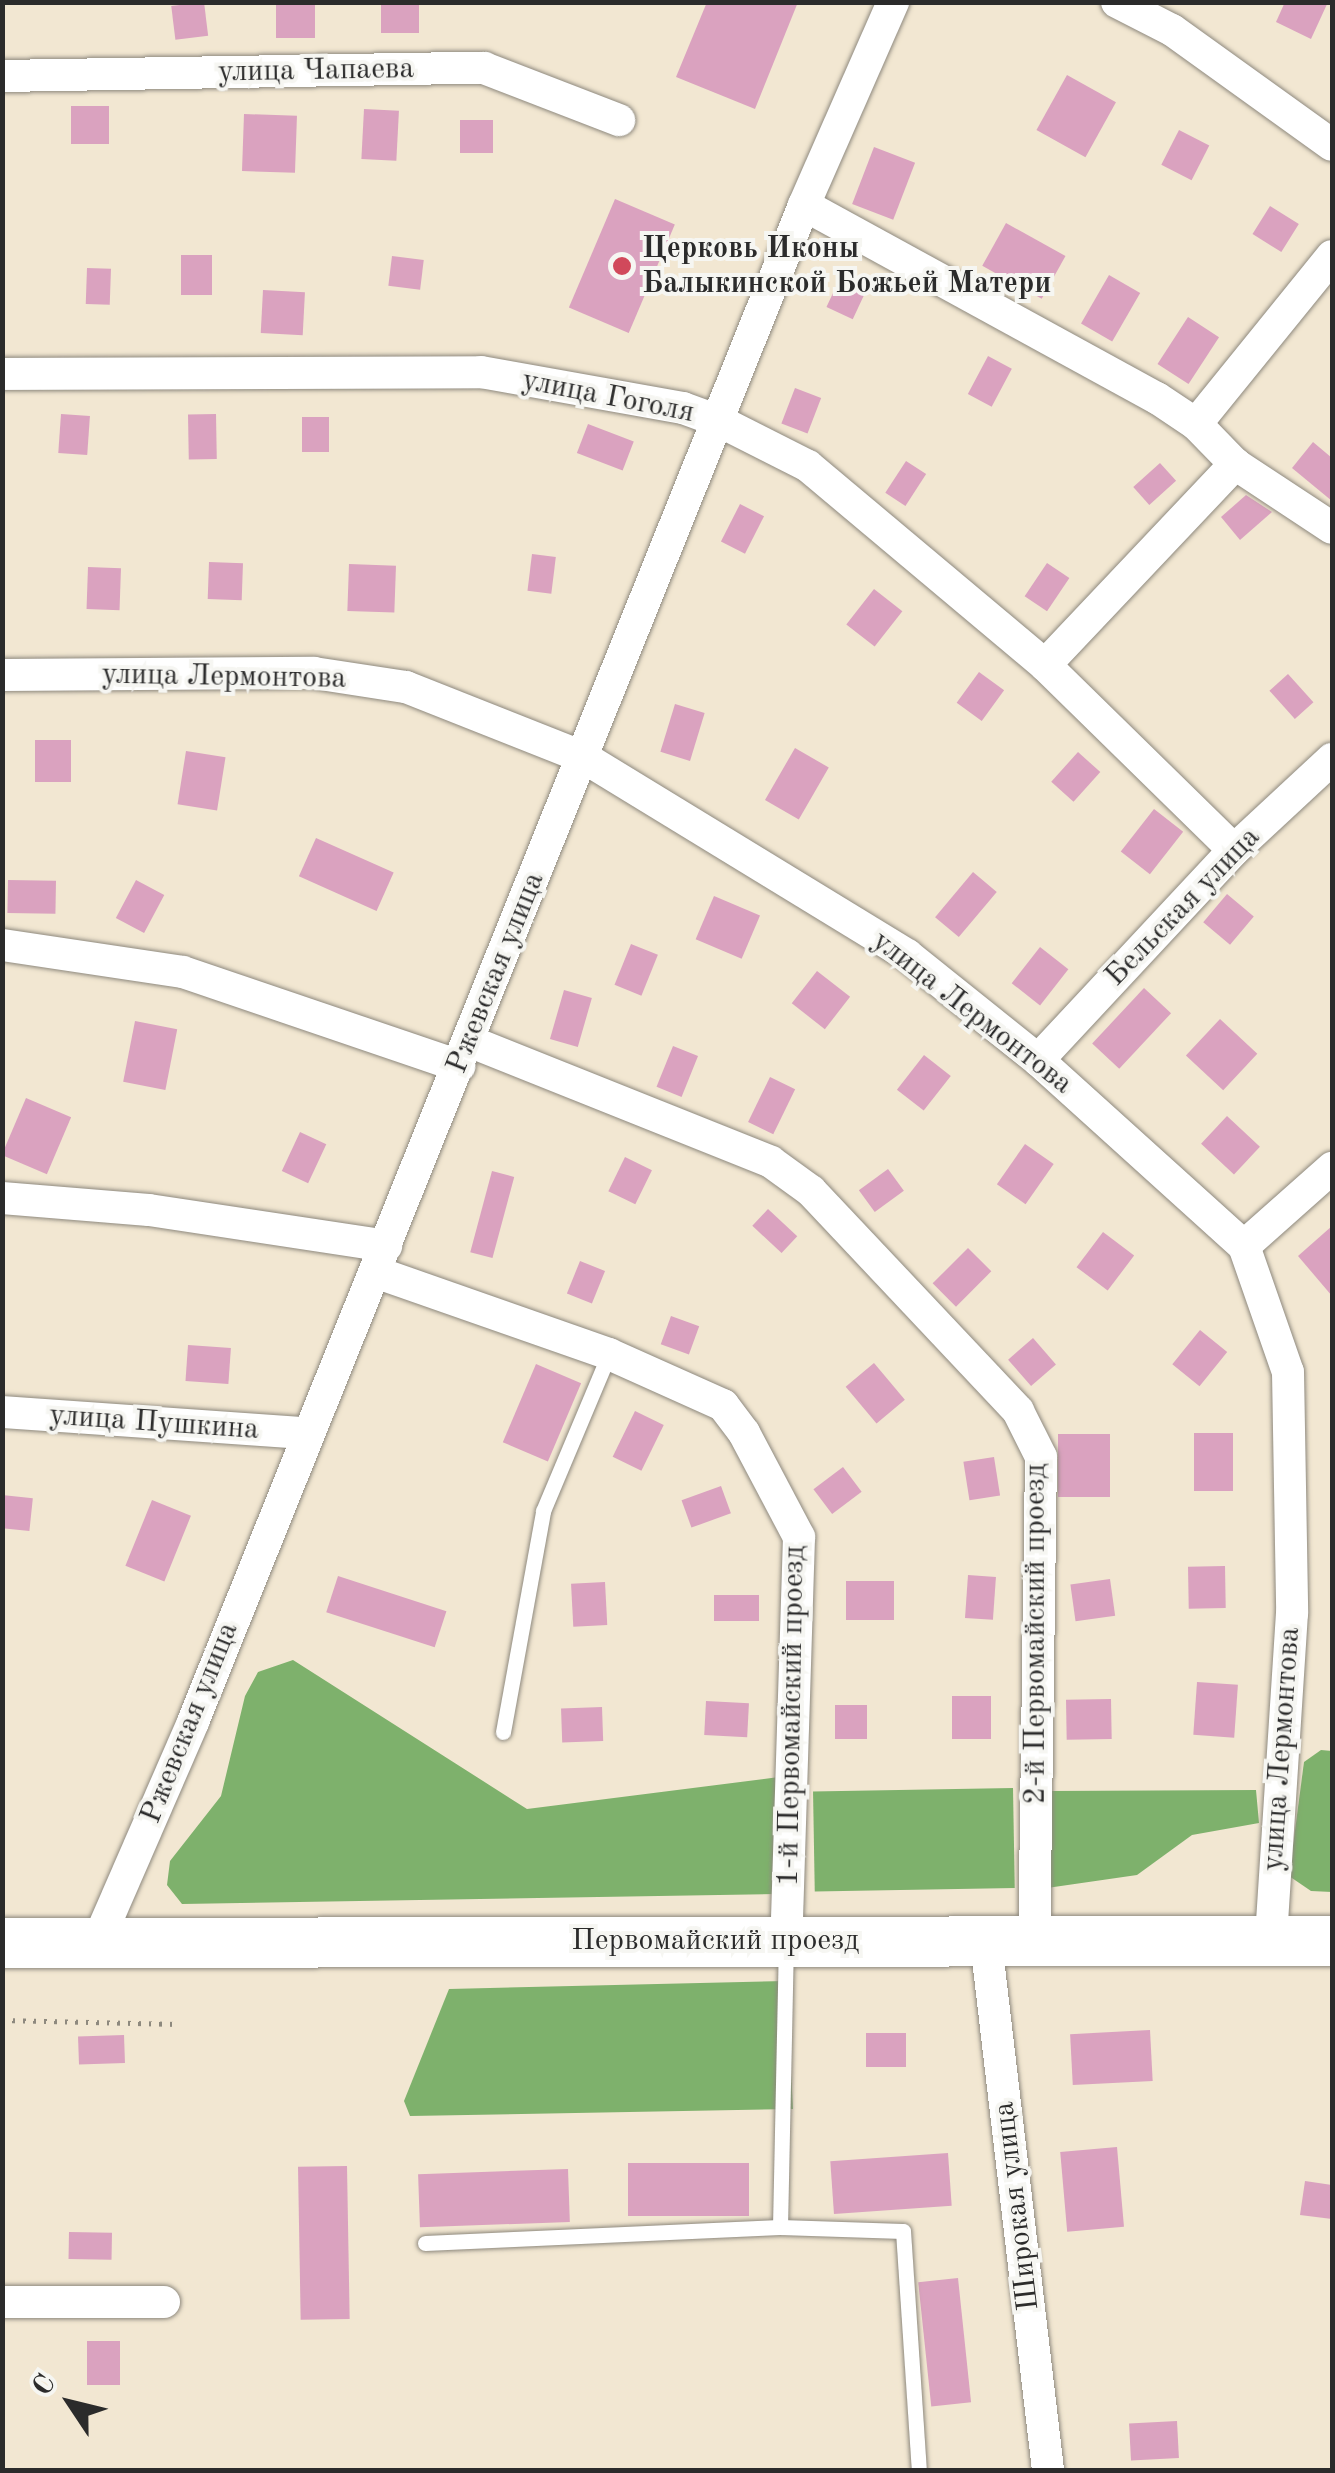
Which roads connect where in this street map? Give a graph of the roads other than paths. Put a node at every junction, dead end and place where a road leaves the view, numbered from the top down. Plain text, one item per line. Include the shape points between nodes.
1 (893, 2) edge
2 (1117, 2) edge
3 (2, 76) edge
4 (619, 120) dead end
5 (1332, 144) edge
6 (804, 205) junction
7 (1332, 256) edge
8 (2, 374) edge
9 (722, 422) junction
10 (1196, 424) junction
11 (1236, 464) junction
12 (1332, 528) edge
13 (1045, 666) junction
14 (2, 675) edge
15 (583, 757) junction
16 (1332, 759) edge
17 (1234, 850) junction
18 (2, 945) edge
19 (464, 1054) junction
20 (1038, 1060) junction
21 (1332, 1168) edge
22 (2, 1198) edge
23 (1244, 1246) junction
24 (380, 1259) junction
25 (609, 1354) junction
26 (2, 1412) edge
27 (306, 1433) junction
28 (503, 1732) dead end
29 (786, 1940) junction
30 (1010, 1940) junction
31 (1271, 1940) junction
32 (1332, 1941) edge
33 (97, 1943) junction
34 (2, 1944) edge
35 (780, 2227) junction
36 (425, 2243) dead end
37 (2, 2302) edge
38 (164, 2302) dead end
39 (919, 2470) edge
40 (1048, 2470) edge

1 - 6 street, Ржевская улица
2 - 5 street via 1172,30
3 - 4 street, улица Чапаева via 484,68
6 - 9 street, Ржевская улица
6 - 10 street
7 - 10 street
8 - 9 street, улица Гоголя via 481,372 683,408
9 - 13 street, улица Гоголя via 808,466
9 - 15 street, Ржевская улица
10 - 11 street
11 - 12 street
11 - 13 street
13 - 17 street, улица Гоголя
14 - 15 street, улица Лермонтова via 314,673 406,687
15 - 19 street, Ржевская улица
15 - 20 street, улица Лермонтова via 907,955
16 - 17 street, Бельская улица
17 - 20 street, Бельская улица
18 - 19 street, 2-й Первомайский проезд via 183,972
19 - 24 street, Ржевская улица
19 - 30 street, 2-й Первомайский проезд via 771,1162 811,1192 1018,1411 1041,1458
20 - 23 street, улица Лермонтова
21 - 23 street
22 - 24 street, 1-й Первомайский проезд via 148,1210
23 - 31 street, улица Лермонтова via 1288,1372 1292,1614
24 - 25 street, 1-й Первомайский проезд
24 - 27 street, Ржевская улица
25 - 28 lane via 543,1511
25 - 29 street, 1-й Первомайский проезд via 723,1406 798,1537
26 - 27 street, улица Пушкина
27 - 33 street, Ржевская улица via 194,1722
29 - 30 main road, Первомайский проезд
29 - 33 main road, Первомайский проезд
29 - 35 lane
30 - 31 main road, Первомайский проезд
30 - 40 street, Широкая улица
31 - 32 main road, Первомайский проезд
33 - 34 main road, Первомайский проезд
35 - 36 lane
35 - 39 lane via 903,2230
37 - 38 street

